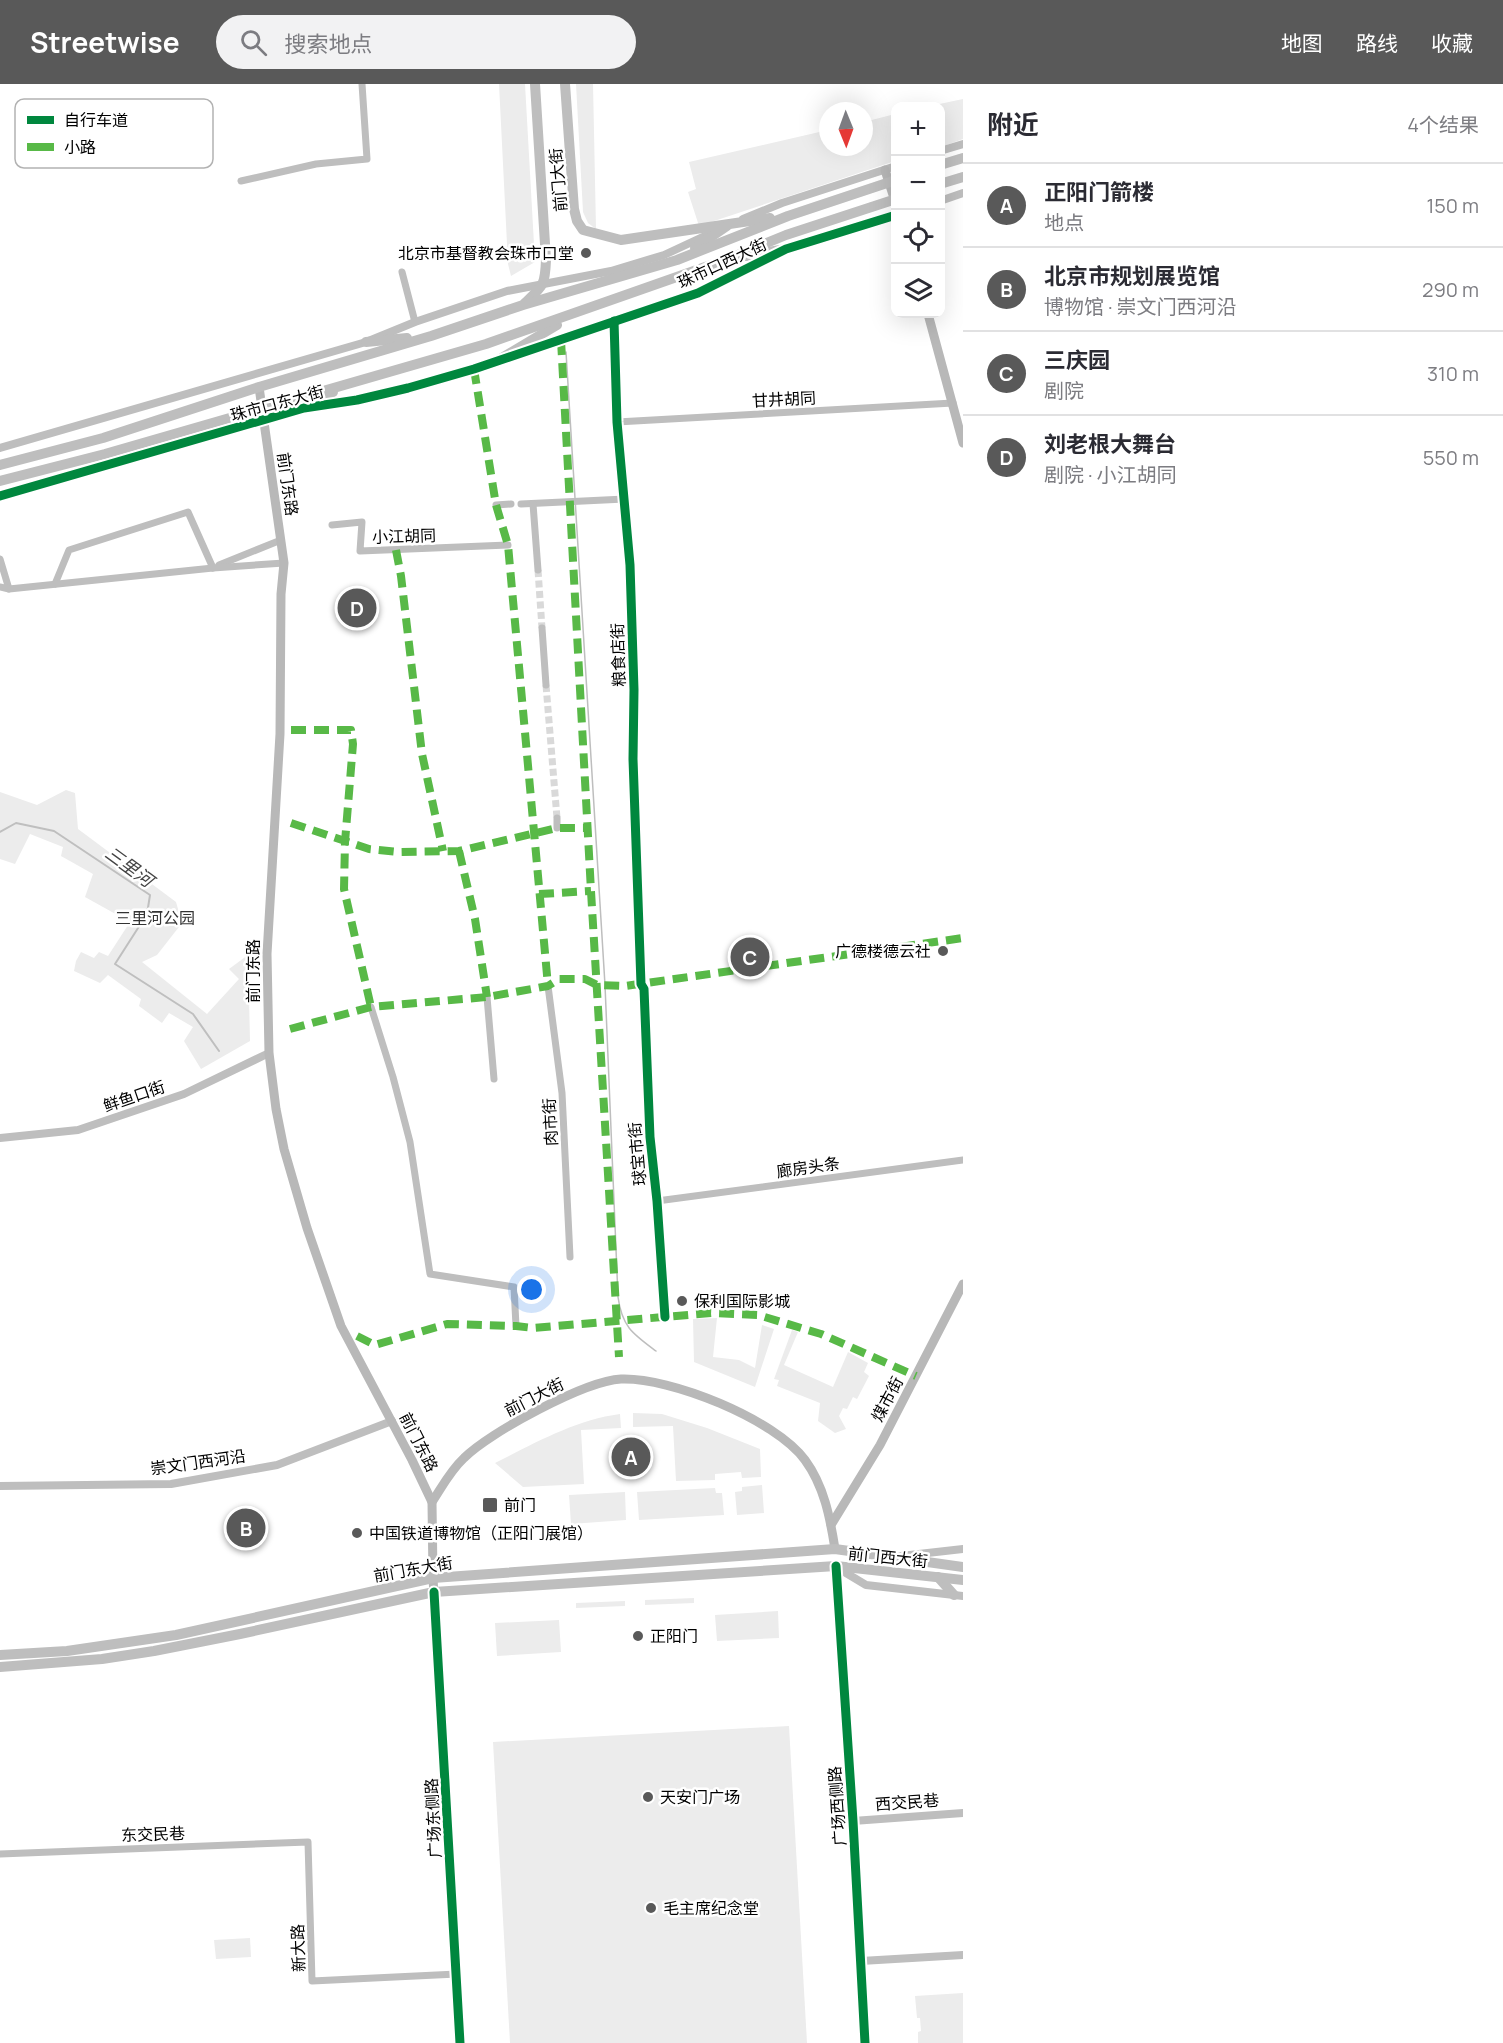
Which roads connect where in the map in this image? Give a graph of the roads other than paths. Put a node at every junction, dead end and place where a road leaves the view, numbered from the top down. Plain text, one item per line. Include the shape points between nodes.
1 (362, 84) edge
2 (535, 84) edge
3 (565, 84) edge
4 (963, 144) edge
5 (945, 149) edge
6 (963, 158) edge
7 (945, 163) edge
8 (891, 168) edge
9 (885, 170) junction
10 (963, 177) edge
11 (891, 180) edge
12 (242, 181) dead end
13 (891, 182) edge
14 (945, 182) edge
15 (963, 193) edge
16 (945, 199) edge
17 (891, 202) edge
18 (788, 216) junction
19 (891, 217) edge
20 (730, 224) junction
21 (786, 249) junction
22 (728, 259) junction
23 (677, 260) junction
24 (402, 272) dead end
25 (543, 285) junction
26 (522, 305) junction
27 (575, 314) junction
28 (929, 318) edge
29 (614, 321) junction
30 (415, 322) junction
31 (431, 336) junction
32 (561, 340) joint
33 (366, 342) junction
34 (495, 362) junction
35 (354, 381) junction
36 (259, 387) junction
37 (217, 401) junction
38 (953, 403) junction
39 (304, 408) junction
40 (264, 415) junction
41 (220, 421) junction
42 (617, 422) junction
43 (963, 443) edge
44 (0, 448) edge
45 (0, 465) edge
46 (0, 481) edge
47 (0, 496) edge
48 (625, 499) junction
49 (511, 504) dead end
50 (521, 504) dead end
51 (533, 504) junction
52 (496, 505) dead end
53 (332, 525) dead end
54 (281, 540) junction
55 (508, 545) dead end
56 (0, 560) edge
57 (284, 562) junction
58 (213, 568) junction
59 (538, 570) tunnel mouth
60 (55, 584) junction
61 (0, 588) edge
62 (9, 589) junction
63 (542, 628) tunnel mouth
64 (546, 685) tunnel mouth
65 (556, 818) tunnel mouth
66 (557, 828) dead end
67 (548, 986) dead end
68 (644, 988) joint
69 (487, 997) dead end
70 (371, 1007) dead end
71 (269, 1053) junction
72 (494, 1079) dead end
73 (0, 1138) edge
74 (963, 1160) edge
75 (657, 1201) junction
76 (570, 1257) dead end
77 (963, 1284) edge
78 (665, 1317) dead end
79 (516, 1326) dead end
80 (392, 1421) junction
81 (0, 1486) edge
82 (432, 1502) junction
83 (831, 1525) junction
84 (835, 1549) junction
85 (963, 1549) edge
86 (887, 1557) junction
87 (836, 1566) junction
88 (963, 1567) edge
89 (938, 1577) junction
90 (433, 1578) junction
91 (963, 1580) edge
92 (434, 1592) junction
93 (959, 1596) edge
94 (0, 1655) edge
95 (0, 1667) edge
96 (963, 1813) edge
97 (853, 1821) junction
98 (308, 1842) joint
99 (0, 1854) edge
100 (963, 1955) edge
101 (861, 1961) junction
102 (457, 1974) junction
103 (460, 2043) edge
104 (865, 2043) edge

1 - 12 street via 367,159 316,164
2 - 25 main road, 前门大街 via 546,260
3 - 20 main road, 前门大街 via 574,209 583,230 621,240
4 - 5 street
6 - 7 main road
8 - 9 street, 珠市口西大街
9 - 11 main road
9 - 20 street, 珠市口西大街
10 - 14 main road
13 - 18 main road, 珠市口西大街
15 - 16 street
17 - 22 main road, 珠市口西大街 via 786,235
18 - 20 main road
18 - 23 main road, 珠市口西大街
19 - 21 street, 珠市口西大街
20 - 23 main road
20 - 25 street, 珠市口西大街 via 664,255
21 - 22 main road
21 - 29 street, 珠市口西大街 via 698,293
22 - 27 main road, 珠市口西大街
23 - 26 main road, 珠市口西大街
24 - 30 street
25 - 26 main road
25 - 30 street, 珠市口东大街 via 507,291
26 - 31 main road, 珠市口东大街
27 - 34 main road
27 - 35 main road, 珠市口东大街
28 - 38 main road
29 - 32 street, 珠市口西大街
29 - 42 street, 粮食店街
30 - 33 street, 珠市口东大街
31 - 33 main road
31 - 36 main road, 珠市口东大街
32 - 34 street, 珠市口东大街
33 - 44 street, 珠市口东大街
34 - 39 street, 珠市口东大街 via 408,388
35 - 39 main road
35 - 40 main road, 珠市口东大街
36 - 37 main road, 珠市口东大街
36 - 40 main road, 前门东路
37 - 41 main road
37 - 45 main road, 珠市口东大街 via 104,438
38 - 42 street, 甘井胡同
38 - 43 main road
39 - 40 street, 珠市口东大街
40 - 41 main road, 珠市口东大街
40 - 47 street, 珠市口东大街
40 - 54 main road, 前门东路
41 - 46 main road, 珠市口东大街
42 - 48 street, 粮食店街
48 - 51 street
48 - 68 street, 粮食店街
49 - 52 street
50 - 51 street
51 - 59 street
53 - 55 street, 小江胡同 via 362,522 360,551
54 - 57 main road, 前门东路
54 - 58 street
56 - 62 street
57 - 58 street
57 - 71 main road, 前门东路 via 281,724 267,954
58 - 60 street
58 - 60 street via 188,512 69,550
60 - 62 street
61 - 62 street
63 - 64 street
65 - 66 street
67 - 76 street, 肉市街 via 562,1093
68 - 75 street, 球宝市街 via 650,1137
69 - 72 street
70 - 79 street via 410,1142 430,1274 514,1287
71 - 73 street, 鲜鱼口街 via 184,1094 78,1130
71 - 80 main road, 前门东路 via 284,1149 321,1272 341,1326
74 - 75 street, 廊房头条
75 - 78 street, 球宝市街
77 - 83 main road, 煤市街 via 880,1445
80 - 81 street, 崇文门西河沿 via 277,1465 171,1484
80 - 82 main road, 前门东路
82 - 83 main road, 前门大街 via 459,1463 512,1425 582,1389 606,1381 645,1380 679,1388 736,1411 788,1442 816,1477
82 - 90 main road, 广场东侧路
83 - 84 main road
84 - 86 main road, 前门西大街
84 - 87 main road
84 - 90 main road, 前门东大街
85 - 86 street, 前门西大街
86 - 88 main road, 前门西大街
87 - 89 main road, 前门西大街
87 - 92 main road, 前门东大街
87 - 93 street, 前门西大街 via 866,1585
87 - 97 main road, 广场西侧路
89 - 91 main road, 前门西大街
89 - 93 main road
90 - 92 main road, 广场东侧路
90 - 94 main road, 前门东大街 via 176,1635 67,1651
92 - 95 main road, 前门东大街 via 144,1653
92 - 102 main road, 广场东侧路
96 - 97 street, 西交民巷
97 - 101 main road, 广场西侧路
98 - 99 street, 东交民巷
98 - 102 street, 新大路 via 312,1981
100 - 101 street
101 - 104 main road, 广场西侧路
102 - 103 main road, 广场东侧路

